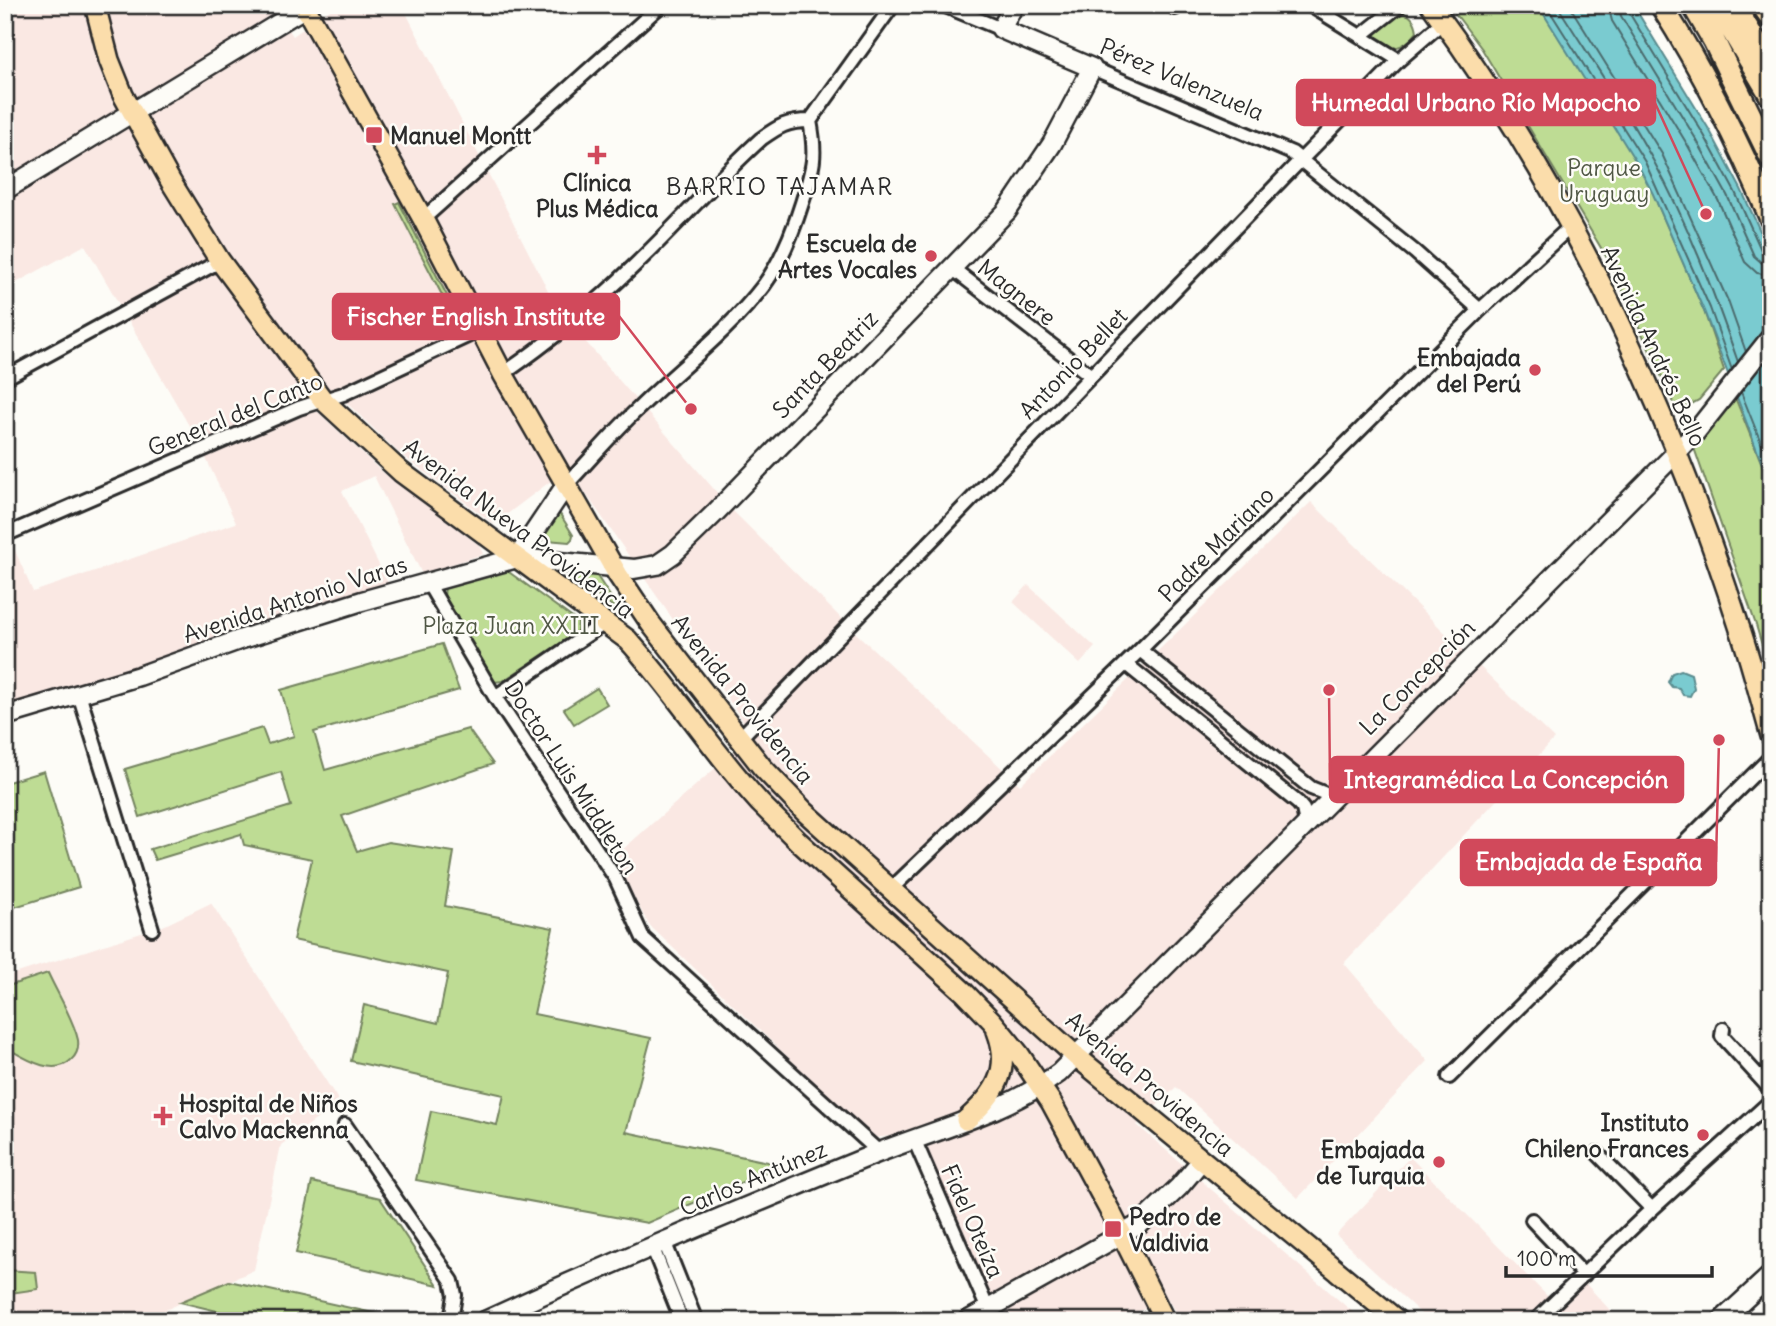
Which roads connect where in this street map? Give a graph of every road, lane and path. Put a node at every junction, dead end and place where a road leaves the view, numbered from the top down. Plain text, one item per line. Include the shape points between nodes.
1 (95, 5) edge
2 (661, 5) edge
3 (893, 5) edge
4 (943, 5) edge
5 (1014, 5) edge
6 (1311, 5) edge
7 (1400, 5) edge
8 (1431, 5) edge
9 (1661, 5) edge
10 (1693, 5) edge
11 (1717, 5) edge
12 (1735, 5) edge
13 (1761, 5) edge
14 (306, 6) edge
15 (1771, 19) edge
16 (1443, 22) junction
17 (1001, 29) junction
18 (1362, 35) junction
19 (1399, 60) junction
20 (1771, 66) edge
21 (1092, 68) junction
22 (1771, 96) edge
23 (131, 113) junction
24 (810, 121) junction
25 (1771, 158) edge
26 (1302, 159) junction
27 (5, 190) edge
28 (423, 219) junction
29 (1771, 219) edge
30 (1571, 226) junction
31 (220, 261) junction
32 (952, 268) junction
33 (1480, 310) junction
34 (480, 330) junction
35 (1771, 337) edge
36 (503, 374) junction
37 (1090, 375) junction
38 (5, 378) edge
39 (323, 400) junction
40 (1677, 452) junction
41 (566, 485) junction
42 (5, 535) edge
43 (517, 558) junction
44 (614, 568) junction
45 (428, 583) junction
46 (606, 622) junction
47 (1140, 650) junction
48 (1126, 664) junction
49 (79, 694) junction
50 (495, 697) junction
51 (5, 716) edge
52 (1771, 736) edge
53 (738, 739) junction
54 (1771, 757) edge
55 (1294, 775) junction
56 (1282, 790) junction
57 (1336, 793) junction
58 (1306, 823) junction
59 (890, 890) junction
60 (152, 929) dead end
61 (992, 1021) junction
62 (1723, 1029) dead end
63 (1077, 1057) junction
64 (1449, 1077) dead end
65 (1041, 1086) junction
66 (1771, 1090) edge
67 (1771, 1101) edge
68 (966, 1120) junction
69 (345, 1125) dead end
70 (914, 1139) junction
71 (879, 1152) junction
72 (1597, 1153) dead end
73 (1202, 1160) junction
74 (1652, 1209) junction
75 (1531, 1220) dead end
76 (1122, 1234) junction
77 (658, 1244) junction
78 (1584, 1275) junction
79 (1771, 1275) edge
80 (991, 1315) edge
81 (451, 1321) edge
82 (485, 1321) edge
83 (682, 1321) edge
84 (696, 1321) edge
85 (967, 1321) edge
86 (1166, 1321) edge
87 (1398, 1321) edge
88 (1535, 1321) edge
89 (1721, 1321) edge

1 - 23 main road, Avenida Nueva Providencia via 109,60
2 - 28 street
3 - 24 street
4 - 17 street, Pérez Valenzuela
5 - 17 street
6 - 18 street
7 - 18 street
8 - 16 main road, Avenida Andrés Bello
9 - 29 highway via 1707,82
10 - 25 highway
11 - 22 highway
12 - 20 main road
13 - 15 main road
14 - 23 street
14 - 28 main road, Avenida Providencia
16 - 19 street, Antonio Bellet
16 - 30 main road, Avenida Andrés Bello via 1510,122
17 - 21 street, Pérez Valenzuela
18 - 19 street
19 - 26 street, Antonio Bellet
21 - 26 street, Pérez Valenzuela
21 - 32 street, Santa Beatriz via 1052,144 1016,199
23 - 27 street
23 - 31 main road, Avenida Nueva Providencia
24 - 36 street via 791,121 761,139 636,264 538,350
24 - 41 street via 815,146 809,183 792,234 764,285
26 - 33 street, Pérez Valenzuela
26 - 37 street, Antonio Bellet
28 - 34 main road, Avenida Providencia
30 - 33 street, Padre Mariano
30 - 40 main road, Avenida Andrés Bello
31 - 38 street
31 - 39 main road, Avenida Nueva Providencia
32 - 37 street, Magnere
32 - 44 street, Santa Beatriz via 673,554 652,567
33 - 47 street, Padre Mariano
34 - 36 main road, Avenida Providencia
34 - 39 street, General del Canto
35 - 40 street, La Concepción
36 - 41 main road, Avenida Providencia
37 - 53 street, Antonio Bellet
39 - 42 street, General del Canto
39 - 43 main road, Avenida Nueva Providencia via 401,472
40 - 52 main road, Avenida Andrés Bello via 1741,631
40 - 57 street, La Concepción
41 - 43 street
41 - 44 main road, Avenida Providencia
43 - 44 street, Santa Beatriz
43 - 45 street, Avenida Antonio Varas
43 - 46 main road, Avenida Nueva Providencia
44 - 53 main road, Avenida Providencia
45 - 49 street, Avenida Antonio Varas
45 - 50 street, Doctor Luis Middleton
46 - 50 street
46 - 61 main road, Avenida Nueva Providencia via 652,666 760,803
47 - 48 street, Padre Mariano
47 - 55 street
48 - 56 street
48 - 59 street, Padre Mariano
49 - 51 street, Avenida Antonio Varas
49 - 60 street
50 - 71 street, Doctor Luis Middleton via 616,879 643,938
53 - 59 main road, Avenida Providencia via 804,812
54 - 64 street
55 - 56 street via 1295,788
55 - 57 street via 1318,792
56 - 58 street via 1303,809
57 - 58 street, La Concepción
58 - 63 street, La Concepción
59 - 63 main road, Avenida Providencia
61 - 65 main road, Avenida Nueva Providencia
61 - 68 main road via 1002,1046 1001,1073 988,1100
62 - 66 street via 1722,1036
63 - 65 street, La Concepción
63 - 73 main road, Avenida Providencia
65 - 68 street, Carlos Antúnez
65 - 76 main road, Avenida Nueva Providencia
67 - 74 street
68 - 70 street, Carlos Antúnez
69 - 81 street via 452,1281
70 - 71 street, Carlos Antúnez
70 - 80 street, Fidel Oteíza
71 - 77 street, Carlos Antúnez
72 - 74 street
73 - 76 street via 1153,1213
73 - 87 main road, Avenida Providencia
74 - 78 street
75 - 78 street
76 - 80 street
76 - 86 main road, Avenida Nueva Providencia
77 - 82 street, Carlos Antúnez
77 - 83 street
77 - 84 street
78 - 88 street
79 - 89 street
80 - 85 street

